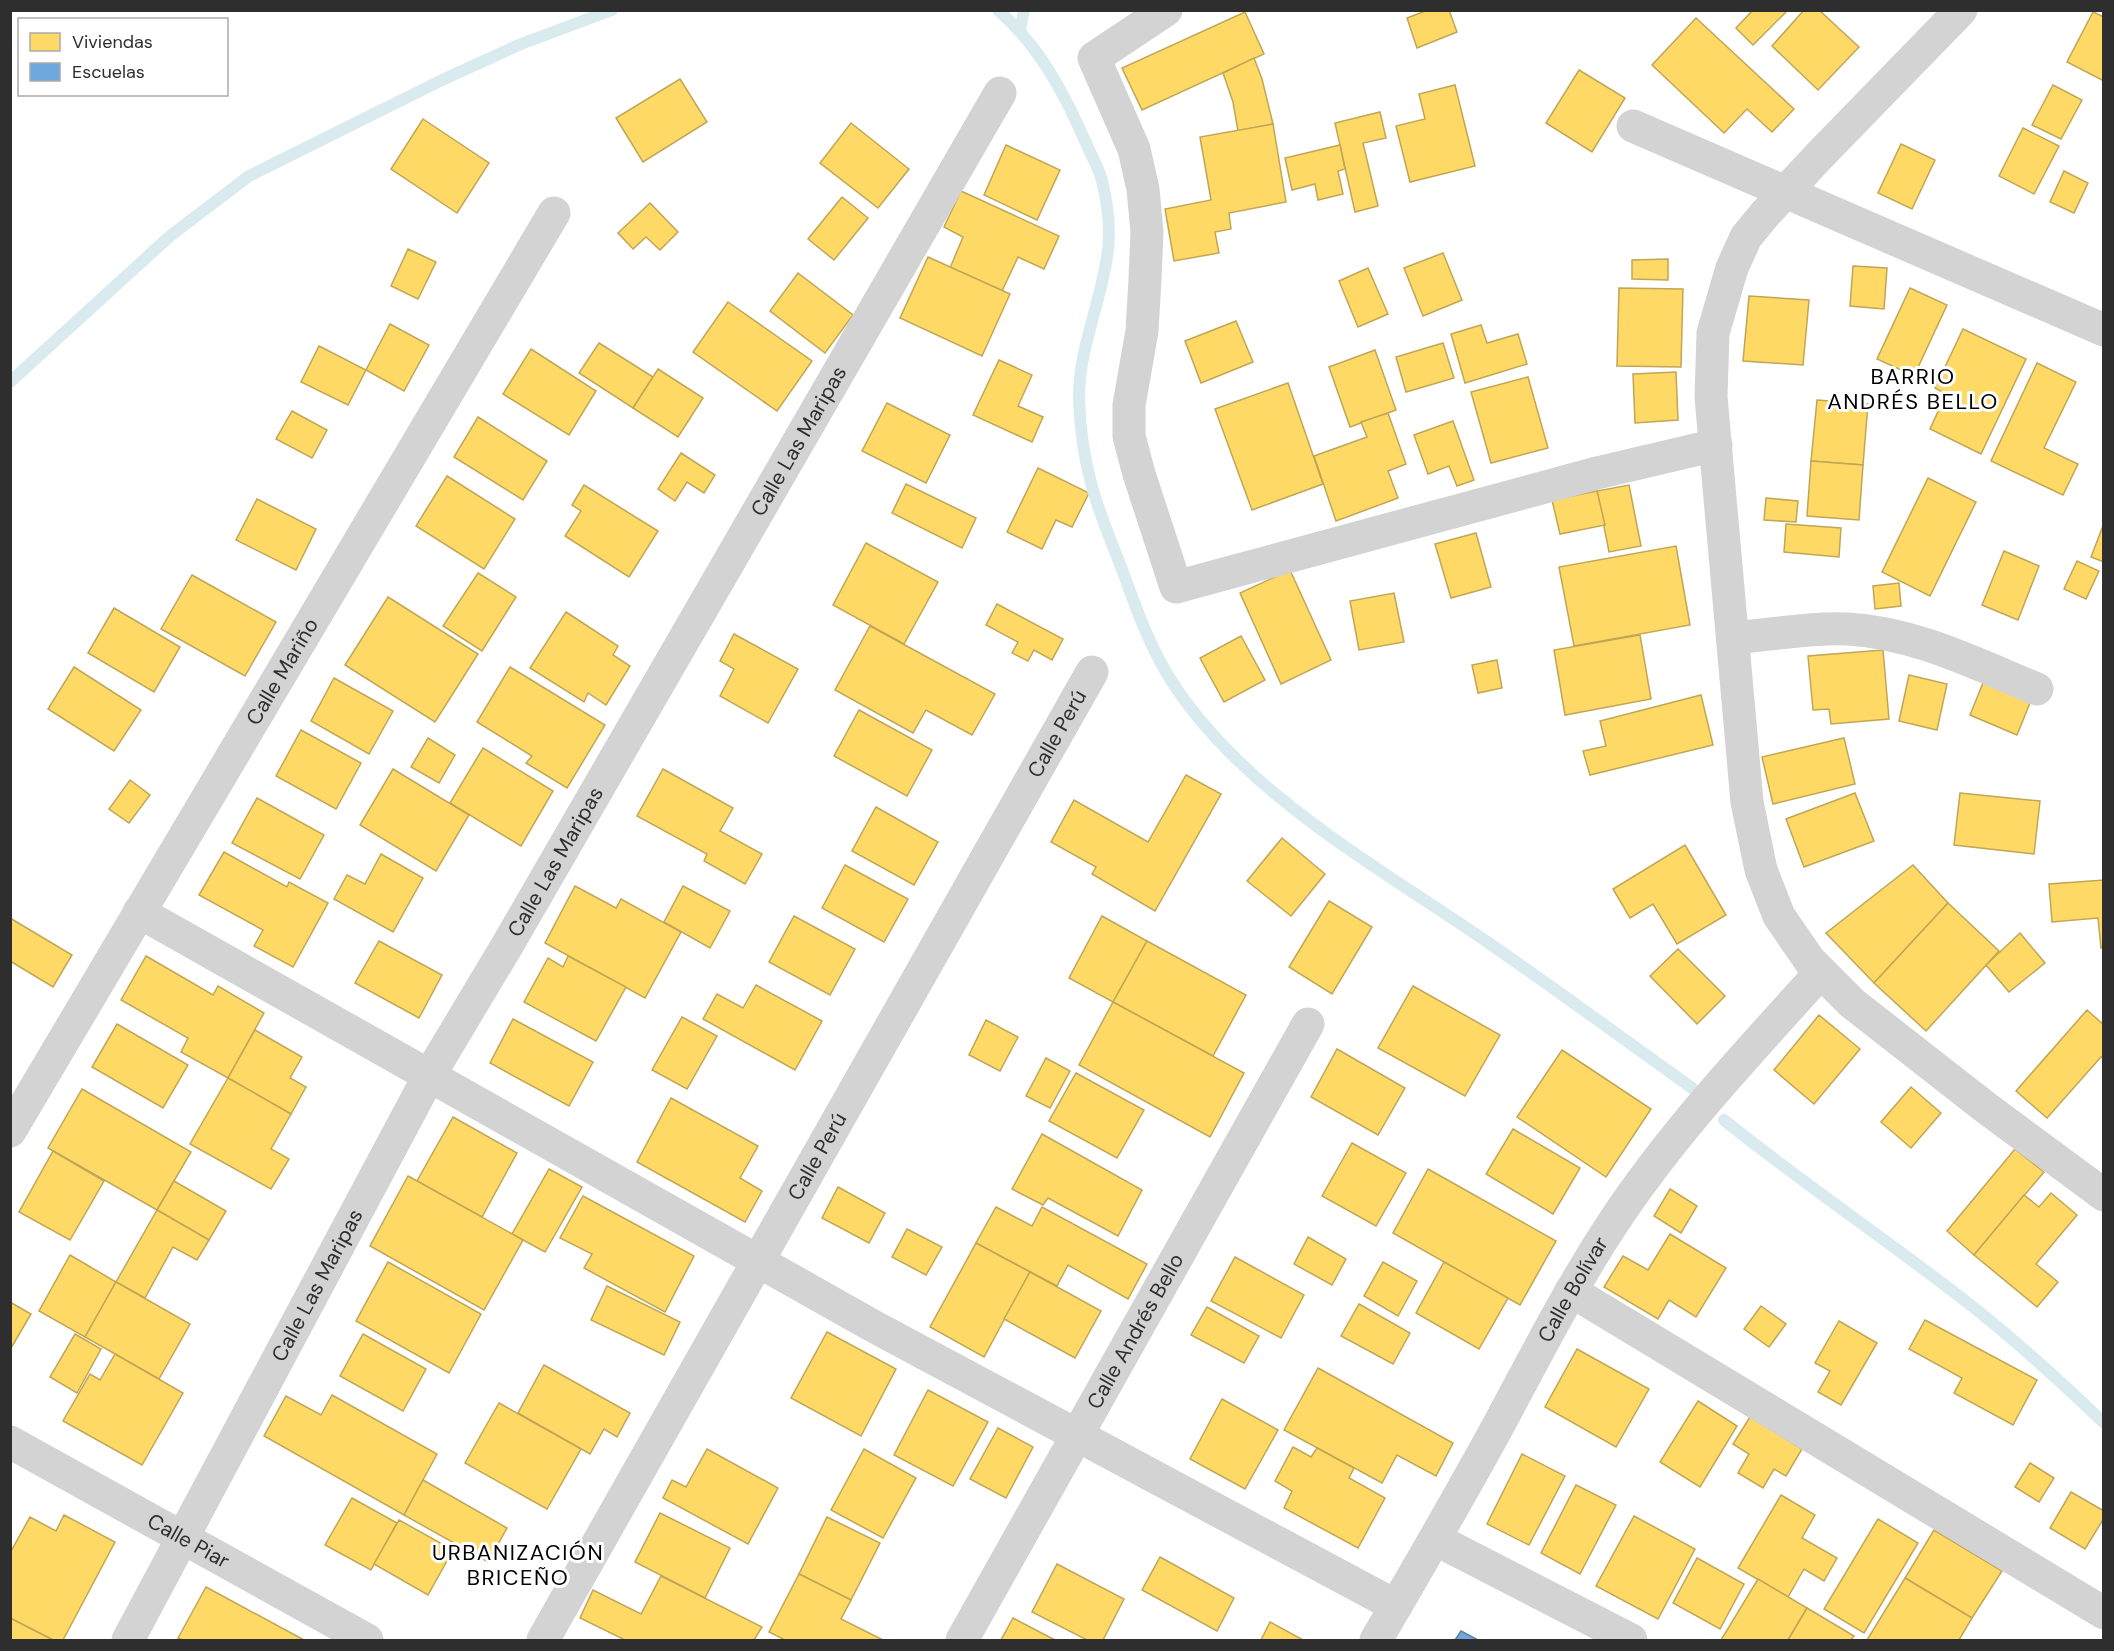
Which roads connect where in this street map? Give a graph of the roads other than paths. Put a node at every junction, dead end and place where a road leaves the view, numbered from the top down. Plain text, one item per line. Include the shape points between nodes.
1 (1166, 10) edge
2 (1961, 10) edge
3 (1000, 93) dead end
4 (1632, 126) dead end
5 (1785, 192) junction
6 (554, 213) dead end
7 (2103, 330) edge
8 (1716, 445) junction
9 (1733, 638) junction
10 (1092, 672) dead end
11 (2037, 689) dead end
12 (139, 912) junction
13 (1821, 972) junction
14 (1308, 1023) dead end
15 (429, 1076) junction
16 (10, 1131) edge
17 (2103, 1196) edge
18 (757, 1261) junction
19 (1571, 1291) junction
20 (1078, 1436) junction
21 (10, 1442) edge
22 (184, 1539) junction
23 (1435, 1539) junction
24 (1396, 1606) junction
25 (2103, 1613) edge
26 (128, 1641) edge
27 (367, 1641) edge
28 (543, 1641) edge
29 (962, 1641) edge
30 (1377, 1641) edge
31 (1631, 1641) edge

1 - 8 street via 1094,58 1134,149 1143,189 1146,279 1129,405 1129,436 1176,587
2 - 5 street
3 - 15 street, Calle Las Maripas
4 - 5 street
5 - 7 street
5 - 8 street via 1746,237 1722,297 1713,333 1711,397
6 - 12 street, Calle Mariño
8 - 9 street
9 - 11 street via 1847,629 1878,633 1945,651
9 - 13 street via 1747,802 1761,870 1779,916
10 - 18 street, Calle Perú
12 - 15 street
12 - 16 street, Calle Mariño
13 - 17 street via 1852,1003
13 - 19 street, Calle Bolívar via 1715,1089 1660,1157
14 - 20 street, Calle Andrés Bello
15 - 18 street
15 - 22 street, Calle Las Maripas
18 - 20 street
18 - 28 street, Calle Perú
19 - 23 street, Calle Bolívar
19 - 25 street
20 - 24 street
20 - 29 street, Calle Andrés Bello
21 - 22 street, Calle Piar
22 - 26 street, Calle Las Maripas
22 - 27 street, Calle Piar
23 - 24 street, Calle Bolívar
23 - 31 street
24 - 30 street, Calle Bolívar

